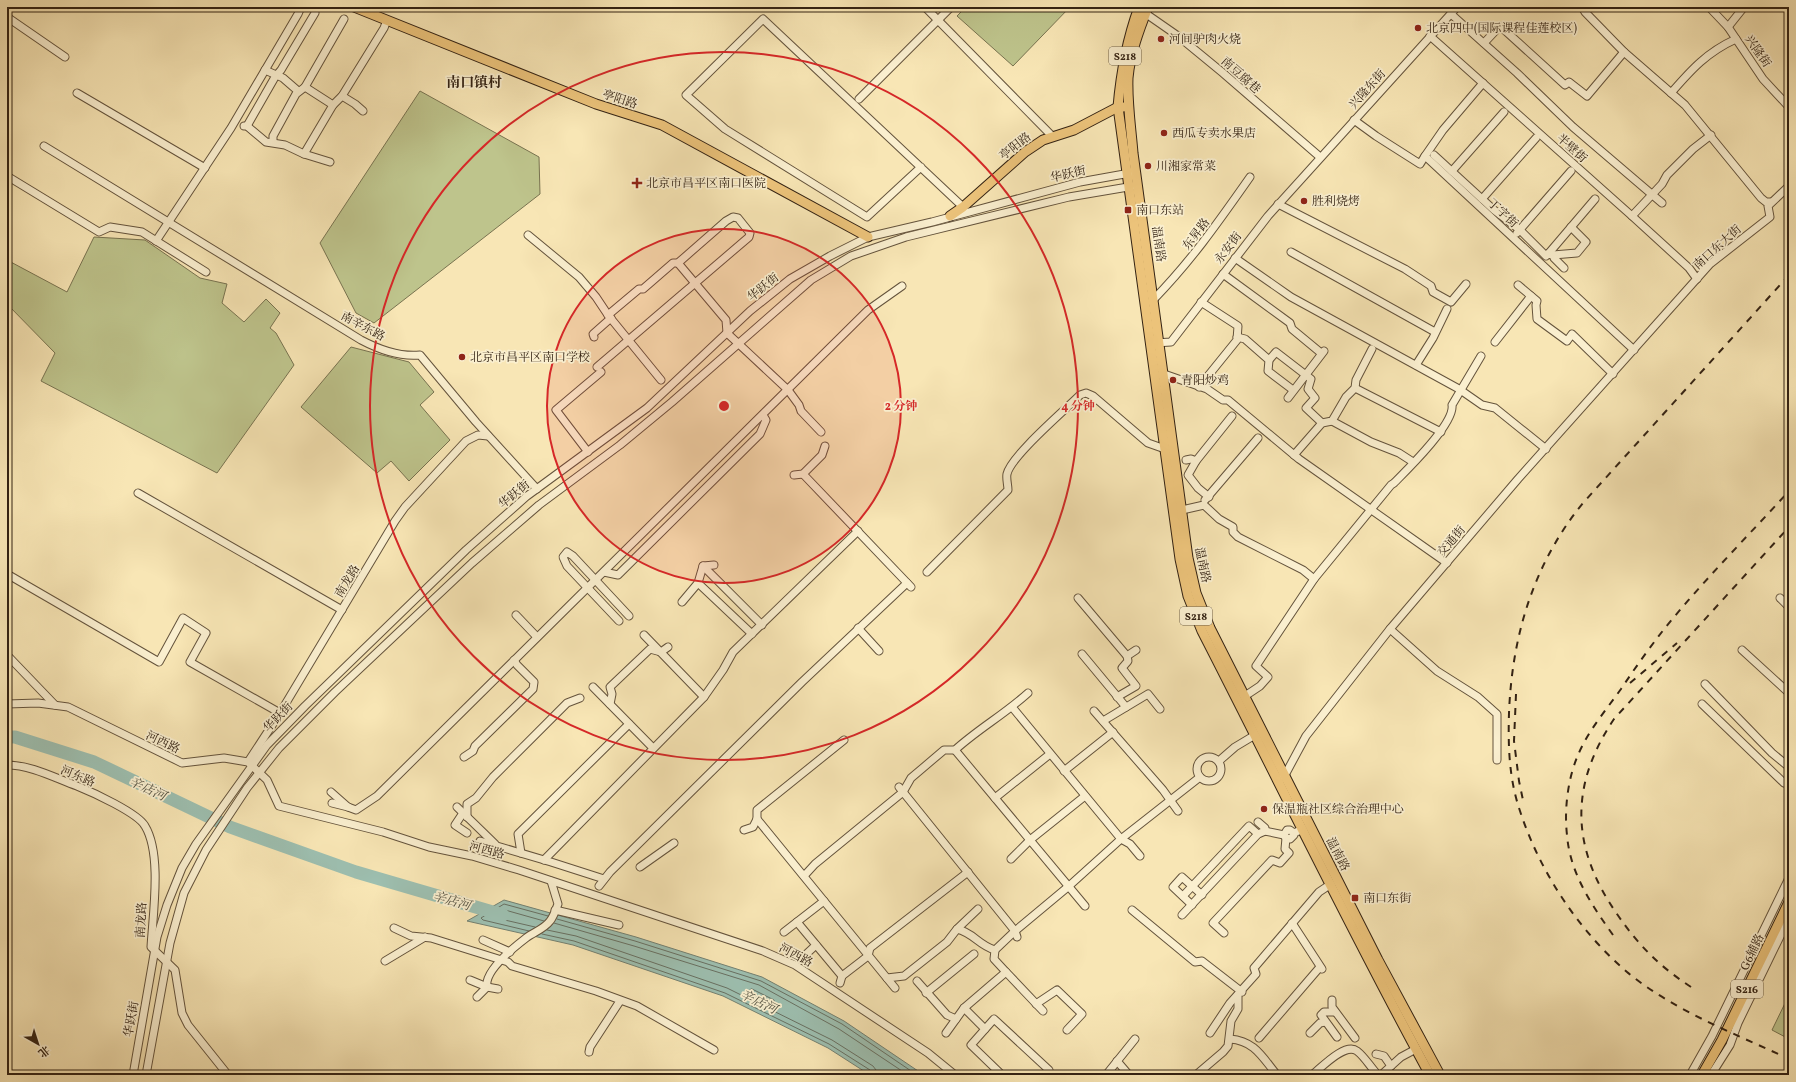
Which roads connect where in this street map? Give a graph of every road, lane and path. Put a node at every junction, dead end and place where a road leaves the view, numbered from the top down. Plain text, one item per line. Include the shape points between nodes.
1 (301, 7) edge
2 (354, 7) edge
3 (925, 7) edge
4 (951, 7) edge
5 (1457, 7) edge
6 (1582, 7) edge
7 (1710, 7) edge
8 (1744, 7) edge
9 (1142, 9) edge
10 (315, 13) dead end
11 (1450, 14) junction
12 (7, 18) edge
13 (344, 19) dead end
14 (387, 20) junction
15 (938, 20) junction
16 (1728, 27) junction
17 (1430, 36) junction
18 (1736, 40) junction
19 (1484, 43) junction
20 (1624, 52) junction
21 (65, 57) dead end
22 (265, 70) junction
23 (278, 75) junction
24 (1483, 84) junction
25 (305, 87) junction
26 (298, 91) junction
27 (77, 93) dead end
28 (1671, 93) junction
29 (342, 96) junction
30 (859, 100) dead end
31 (333, 105) junction
32 (1118, 107) junction
33 (1128, 107) junction
34 (1789, 107) edge
35 (362, 112) dead end
36 (1504, 112) dead end
37 (1354, 120) junction
38 (1711, 135) junction
39 (1053, 137) junction
40 (1536, 138) dead end
41 (273, 142) junction
42 (44, 146) dead end
43 (304, 154) junction
44 (1434, 155) dead end
45 (1425, 156) junction
46 (1320, 157) junction
47 (330, 162) dead end
48 (204, 168) junction
49 (921, 168) junction
50 (1452, 171) junction
51 (1571, 171) dead end
52 (1132, 173) junction
53 (7, 176) edge
54 (1250, 177) dead end
55 (1134, 186) junction
56 (1789, 186) edge
57 (1652, 194) junction
58 (1482, 199) junction
59 (1596, 199) dead end
60 (1771, 202) junction
61 (1662, 203) dead end
62 (1278, 204) junction
63 (963, 207) junction
64 (950, 216) junction
65 (1632, 216) junction
66 (168, 222) junction
67 (1571, 227) junction
68 (1520, 230) junction
69 (528, 235) dead end
70 (868, 236) junction
71 (1512, 237) junction
72 (156, 241) junction
73 (1291, 252) dead end
74 (1551, 254) junction
75 (1235, 258) junction
76 (678, 262) junction
77 (1564, 268) dead end
78 (206, 272) dead end
79 (1222, 274) junction
80 (1697, 279) junction
81 (696, 283) junction
82 (1466, 284) dead end
83 (1518, 285) dead end
84 (902, 286) dead end
85 (1531, 296) junction
86 (1154, 299) junction
87 (1201, 302) junction
88 (1447, 309) dead end
89 (609, 317) junction
90 (1655, 327) joint
91 (1435, 332) junction
92 (728, 333) junction
93 (594, 337) dead end
94 (1237, 337) junction
95 (628, 340) junction
96 (739, 342) junction
97 (1495, 342) dead end
98 (1156, 343) junction
99 (1372, 350) dead end
100 (1634, 350) junction
101 (1481, 356) dead end
102 (1269, 360) junction
103 (1416, 365) junction
104 (1164, 374) junction
105 (1613, 374) junction
106 (1305, 375) junction
107 (661, 380) dead end
108 (1199, 387) junction
109 (1355, 388) junction
110 (788, 390) junction
111 (1293, 390) junction
112 (1461, 392) junction
113 (1288, 398) dead end
114 (763, 414) junction
115 (1232, 416) dead end
116 (1332, 421) junction
117 (1322, 423) junction
118 (821, 432) dead end
119 (1441, 432) junction
120 (488, 436) junction
121 (1258, 438) dead end
122 (825, 446) dead end
123 (1165, 448) junction
124 (1546, 449) junction
125 (588, 452) junction
126 (1294, 455) junction
127 (1186, 460) dead end
128 (1196, 461) junction
129 (1414, 462) junction
130 (803, 474) junction
131 (794, 475) dead end
132 (537, 489) junction
133 (138, 492) dead end
134 (1209, 497) junction
135 (1204, 505) junction
136 (1182, 510) junction
137 (1371, 510) junction
138 (858, 531) junction
139 (1447, 563) junction
140 (714, 565) dead end
141 (703, 566) junction
142 (604, 572) junction
143 (927, 572) dead end
144 (7, 574) edge
145 (1314, 579) junction
146 (595, 581) junction
147 (698, 583) junction
148 (588, 589) junction
149 (1078, 598) dead end
150 (1780, 598) dead end
151 (682, 602) dead end
152 (1789, 607) edge
153 (342, 610) junction
154 (516, 615) dead end
155 (628, 616) dead end
156 (619, 621) dead end
157 (762, 625) junction
158 (858, 628) junction
159 (1390, 629) junction
160 (644, 634) dead end
161 (752, 634) junction
162 (537, 637) junction
163 (668, 647) dead end
164 (1136, 650) dead end
165 (1742, 650) dead end
166 (879, 651) dead end
167 (661, 652) junction
168 (1082, 654) dead end
169 (7, 655) edge
170 (1127, 656) junction
171 (514, 660) junction
172 (1705, 684) dead end
173 (593, 687) dead end
174 (1028, 693) dead end
175 (1789, 693) edge
176 (1245, 696) junction
177 (704, 697) junction
178 (1117, 697) junction
179 (580, 698) dead end
180 (7, 704) edge
181 (610, 704) junction
182 (1702, 704) dead end
183 (55, 705) junction
184 (1012, 707) junction
185 (1126, 707) junction
186 (1160, 709) dead end
187 (1094, 710) dead end
188 (280, 713) junction
189 (1103, 721) junction
190 (629, 724) junction
191 (1113, 732) junction
192 (1255, 735) junction
193 (844, 740) dead end
194 (653, 748) junction
195 (955, 750) junction
196 (1050, 754) junction
197 (464, 757) dead end
198 (1497, 760) dead end
199 (1219, 761) junction
200 (250, 764) junction
201 (7, 765) edge
202 (1789, 767) edge
203 (1064, 771) junction
204 (259, 773) junction
205 (1200, 777) junction
206 (1281, 777) junction
207 (1789, 784) edge
208 (901, 789) junction
209 (331, 792) dead end
210 (1085, 796) junction
211 (995, 798) junction
212 (1170, 800) junction
213 (332, 803) dead end
214 (348, 807) junction
215 (457, 807) dead end
216 (1178, 811) dead end
217 (465, 815) junction
218 (137, 817) joint
219 (757, 820) junction
220 (1258, 822) dead end
221 (1303, 829) junction
222 (744, 830) dead end
223 (467, 833) dead end
224 (1262, 833) junction
225 (1285, 837) junction
226 (1120, 839) junction
227 (1030, 840) junction
228 (480, 841) dead end
229 (674, 843) dead end
230 (496, 846) junction
231 (521, 853) junction
232 (1140, 856) dead end
233 (1011, 859) dead end
234 (544, 860) junction
235 (640, 867) dead end
236 (968, 872) junction
237 (804, 876) junction
238 (1789, 878) edge
239 (551, 880) junction
240 (604, 880) junction
241 (1331, 884) junction
242 (599, 886) dead end
243 (1069, 886) junction
244 (1192, 886) junction
245 (1202, 895) junction
246 (1183, 896) junction
247 (824, 901) junction
248 (1789, 902) edge
249 (1192, 905) junction
250 (1085, 906) dead end
251 (978, 909) dead end
252 (556, 910) junction
253 (1132, 910) dead end
254 (1182, 915) dead end
255 (1789, 918) edge
256 (797, 922) junction
257 (1292, 923) junction
258 (619, 925) dead end
259 (394, 928) dead end
260 (957, 929) junction
261 (784, 932) dead end
262 (1224, 933) dead end
263 (1016, 934) junction
264 (425, 937) junction
265 (484, 940) dead end
266 (816, 945) junction
267 (155, 950) junction
268 (995, 950) junction
269 (510, 952) junction
270 (794, 952) dead end
271 (974, 954) dead end
272 (868, 956) junction
273 (501, 960) junction
274 (385, 961) dead end
275 (166, 962) junction
276 (1006, 972) junction
277 (887, 978) junction
278 (470, 980) dead end
279 (917, 981) dead end
280 (487, 987) junction
281 (895, 988) dead end
282 (498, 989) dead end
283 (926, 993) junction
284 (1240, 994) junction
285 (477, 997) dead end
286 (1332, 1000) dead end
287 (620, 1001) junction
288 (1036, 1004) junction
289 (964, 1008) junction
290 (1043, 1011) dead end
291 (1335, 1012) junction
292 (956, 1019) junction
293 (1325, 1022) junction
294 (985, 1029) junction
295 (1067, 1030) dead end
296 (946, 1033) dead end
297 (1210, 1033) dead end
298 (1310, 1033) dead end
299 (1337, 1037) dead end
300 (1259, 1038) dead end
301 (1230, 1039) junction
302 (1135, 1040) dead end
303 (1351, 1048) junction
304 (1416, 1049) junction
305 (714, 1050) dead end
306 (589, 1052) dead end
307 (1376, 1054) dead end
308 (1118, 1061) junction
309 (1391, 1066) junction
310 (1049, 1070) dead end
311 (1110, 1074) edge
312 (133, 1075) edge
313 (146, 1075) edge
314 (228, 1075) edge
315 (955, 1075) edge
316 (1002, 1075) edge
317 (1129, 1075) edge
318 (1196, 1075) edge
319 (1277, 1075) edge
320 (1312, 1075) edge
321 (1378, 1075) edge
322 (1381, 1075) edge
323 (1430, 1075) edge
324 (1440, 1075) edge
325 (1690, 1075) edge
326 (1702, 1075) edge
327 (1711, 1075) edge

1 - 22 street
2 - 14 main road, 亭阳路
3 - 15 street
4 - 15 street
5 - 11 street, 兴隆东街
6 - 20 street
7 - 16 street, 兴隆街
8 - 16 street
9 - 32 main road, 温南路 / S218 via 1130,34 1121,76
9 - 33 main road, 温南路 / S218 via 1128,77
9 - 46 street, 南豆腐巷 via 1223,73
10 - 23 street
11 - 17 street, 兴隆东街
11 - 19 street
12 - 21 street
13 - 25 street
14 - 29 street
14 - 70 main road, 亭阳路 via 596,104 662,126
15 - 30 street
15 - 39 street
16 - 18 street, 兴隆街
17 - 24 street, 半壁街
17 - 37 street, 兴隆东街
18 - 28 street via 1698,63
18 - 34 street, 兴隆街 via 1763,79
19 - 20 street via 1500,26 1565,85 1569,82 1587,96
19 - 57 street via 1573,127
20 - 28 street
22 - 23 street
22 - 48 street
23 - 26 street
23 - 41 street via 246,126 262,140
24 - 45 street via 1443,130
24 - 65 street, 半壁街
25 - 26 street
25 - 31 street
26 - 41 street via 273,136
27 - 48 street
28 - 38 street
29 - 31 street
29 - 35 street
31 - 43 street
32 - 33 main road, 亭阳路
32 - 39 main road, 亭阳路 via 1074,130
32 - 52 main road, 温南路 / S218
33 - 52 main road, 温南路 / S218
36 - 50 street
37 - 45 street via 1420,164
37 - 46 street, 兴隆东街
38 - 57 street via 1693,149
38 - 60 street via 1761,198
39 - 63 main road, 亭阳路 via 1024,152
40 - 58 street
41 - 43 street via 289,146
42 - 66 street, 南辛东路
43 - 47 street
44 - 50 street
45 - 71 street, 丁字街
46 - 62 street, 永安街
48 - 66 street
49 - 49 street via 763,20 686,95 725,129 867,217
49 - 63 street
50 - 58 street
51 - 68 street
52 - 55 main road, 温南路 / S218
52 - 64 street, 华跃街 via 1080,182
53 - 72 street via 99,232 110,227 142,232
54 - 86 street, 东昇路 via 1208,238
55 - 86 main road, 温南路 / S218
55 - 96 street, 华跃街 via 1069,197 906,237 851,256 811,280
55 - 98 main road, 温南路 / S218
56 - 60 street
57 - 61 street
57 - 65 street
58 - 68 street
59 - 67 street
60 - 80 street, 南口东大街 via 1768,206 1770,217 1710,264
62 - 75 street, 永安街
62 - 82 street via 1405,269 1431,286 1433,292 1451,302
63 - 64 main road, 亭阳路
64 - 70 street, 华跃街
65 - 80 street, 半壁街 via 1689,268
66 - 72 street
66 - 120 street, 南辛东路 via 361,340 378,348 420,355
67 - 74 street
67 - 74 street via 1586,242 1577,253
68 - 71 street
68 - 74 street via 1546,256
69 - 89 street via 579,277
70 - 92 street, 华跃街 via 790,279
71 - 100 street, 丁字街
72 - 78 street
73 - 91 street
74 - 77 street
75 - 79 street, 永安街
75 - 103 street via 1291,297
76 - 81 street
76 - 81 street via 726,221 732,217 738,218 750,233 749,237
76 - 89 street via 643,289 639,289
79 - 87 street, 永安街
79 - 106 street via 1290,323 1292,329 1323,352
80 - 90 street, 南口东大街
81 - 92 street via 726,320
81 - 95 street
83 - 85 street
84 - 110 street via 868,310
85 - 97 street
85 - 105 street via 1537,301 1537,319 1567,341 1572,334
86 - 98 main road, 温南路 / S218
87 - 94 street via 1238,326
87 - 98 street, 永安街 via 1171,342
88 - 91 street
89 - 93 street via 593,334
89 - 95 street
90 - 100 street, 交通街
91 - 103 street
92 - 96 street
92 - 125 street, 华跃街 via 647,408
94 - 102 street via 1245,339
94 - 108 street
95 - 107 street
95 - 125 street via 556,410
96 - 110 street
96 - 204 street, 华跃街 via 666,407 539,505 472,563 335,692 279,748
98 - 104 main road, 温南路 / S218
98 - 123 main road, 温南路 / S218
99 - 109 street via 1356,380
100 - 105 street, 交通街
101 - 112 street
102 - 106 street via 1276,352
102 - 111 street via 1268,371
103 - 112 street
104 - 108 street
104 - 136 main road, 温南路 / S218
105 - 124 street, 交通街
106 - 111 street
106 - 117 street via 1311,379 1308,389 1315,398 1306,408
108 - 126 street via 1207,389 1222,400 1228,400
109 - 116 street via 1346,397
109 - 119 street
110 - 114 street
110 - 118 street via 800,405 801,411
111 - 113 street
112 - 119 street via 1452,405 1453,410
112 - 124 street via 1482,405 1495,408
114 - 142 street
114 - 142 street via 766,420 760,434 618,575
115 - 128 street
116 - 117 street
116 - 129 street
117 - 126 street
119 - 129 street
120 - 132 street, 南辛东路
120 - 153 street, 南龙路 via 478,435 466,440 405,507
121 - 134 street
122 - 130 street via 822,455
123 - 143 street via 1148,443 1093,396 1086,393 1080,395 1012,464 1007,475 1008,490
123 - 192 main road, 温南路 / S218 via 1180,559 1188,596 1202,632
124 - 139 street, 交通街
125 - 132 street, 华跃街
126 - 137 street
127 - 128 street
128 - 134 street via 1188,475
129 - 137 street
130 - 131 street
130 - 138 street
132 - 200 street, 华跃街 via 466,550 305,706
133 - 153 street
134 - 135 street
135 - 136 street
135 - 145 street via 1232,527 1238,537 1303,570
136 - 176 main road, 温南路 / S218 via 1188,558 1196,593 1210,628
137 - 139 street
137 - 145 street
138 - 157 street
138 - 158 street via 909,585
139 - 159 street, 交通街
140 - 141 street
141 - 147 street
141 - 157 street
142 - 146 street
144 - 188 street via 159,662 183,618 206,633 190,662
145 - 176 street via 1256,666 1268,677
146 - 148 street
146 - 148 street via 567,552 563,557 567,566
146 - 155 street
147 - 151 street
147 - 161 street
148 - 156 street
148 - 162 street via 578,595
149 - 170 street
150 - 152 street
153 - 188 street, 南龙路
154 - 162 street
157 - 161 street
158 - 166 street
158 - 240 street
159 - 198 street via 1437,671 1478,697 1496,714
159 - 206 street, 交通街 via 1306,736
160 - 167 street
161 - 177 street via 733,652
162 - 171 street
163 - 167 street
164 - 170 street
165 - 175 street
167 - 177 street
167 - 181 street via 650,649 610,687
168 - 178 street
169 - 183 street
170 - 178 street via 1128,662 1122,668 1136,686
171 - 197 street via 534,682 533,689 475,746 473,751
171 - 214 street via 373,799 356,810
172 - 202 street
173 - 181 street
174 - 184 street
176 - 206 main road, 温南路 / S218
177 - 194 street
178 - 185 street
179 - 217 street via 567,703 493,777 476,798 467,804
180 - 183 street, 河西路
181 - 190 street
182 - 207 street via 1784,783
183 - 200 street, 河西路 via 68,707 182,763 224,758
184 - 195 street
184 - 196 street
185 - 186 street via 1148,694
185 - 189 street
187 - 189 street
188 - 200 street, 南龙路
189 - 191 street
190 - 194 street
190 - 231 street via 518,834
191 - 203 street
191 - 212 street
192 - 199 street
192 - 206 main road, 温南路 / S218
193 - 219 street via 757,810
194 - 234 street
195 - 208 street via 944,750
195 - 211 street
196 - 203 street
196 - 211 street
199 - 205 street via 1221,769 1218,777 1207,782
199 - 205 street via 1212,757 1201,760 1197,766 1197,774
200 - 204 street, 河西路
200 - 267 street, 华跃街 via 182,868 167,905
201 - 218 street, 河东路 via 30,768 85,790
203 - 210 street
204 - 239 street, 河西路 via 267,780 279,806 383,832 429,847 472,856
204 - 275 street, 华跃街 via 206,850 184,893
205 - 212 street
206 - 221 main road, 温南路 / S218
206 - 324 main road, 温南路 / S218
208 - 236 street
208 - 237 street
209 - 214 street
210 - 226 street
210 - 227 street
211 - 227 street
212 - 216 street
212 - 226 street
213 - 214 street
215 - 217 street
217 - 223 street via 456,825
217 - 230 street
218 - 267 street, 南龙路 via 145,825 154,844 151,947
219 - 222 street via 752,827
219 - 237 street
220 - 224 street via 1264,828
221 - 225 street via 1294,833 1287,830
221 - 241 main road, 温南路 / S218
224 - 225 street
224 - 244 street via 1249,826
224 - 245 street
225 - 262 street via 1285,849 1289,853 1280,864 1272,860 1212,923
226 - 232 street via 1130,844
226 - 243 street
227 - 233 street
227 - 243 street
228 - 230 street
229 - 235 street
230 - 231 street
231 - 234 street
234 - 240 street
236 - 263 street
236 - 272 street via 870,948
237 - 247 street
238 - 325 street via 1712,1036
239 - 252 street via 558,904
239 - 315 street, 河西路 via 763,951 795,965 928,1054
240 - 242 street
241 - 257 street via 1318,892
241 - 304 main road, 温南路 / S218
243 - 250 street
243 - 263 street
244 - 245 street
244 - 246 street
244 - 246 street via 1182,876 1173,887
245 - 249 street
246 - 249 street
247 - 256 street
247 - 272 street
248 - 326 main road, G6辅路 / S216 via 1722,1040
249 - 254 street
251 - 260 street
252 - 258 street
252 - 269 street via 551,920 539,932
253 - 284 street via 1195,962 1202,961
255 - 327 street via 1738,1023 1730,1045
256 - 261 street
256 - 266 street
257 - 284 street via 1254,968 1256,974
257 - 300 street via 1321,968
259 - 264 street via 411,936
260 - 268 street via 967,931 986,947
260 - 277 street via 947,942 904,976
263 - 268 street
264 - 273 street
264 - 274 street
265 - 269 street
266 - 270 street via 802,958
266 - 272 street via 841,980
267 - 275 street, 南龙路
267 - 312 street, 华跃街
268 - 276 street via 994,959
269 - 273 street
271 - 283 street
272 - 277 street
273 - 280 street via 491,972
273 - 287 street via 512,966 596,991
275 - 313 street, 华跃街
275 - 314 street, 南龙路 via 175,970 182,1013 188,1025
276 - 288 street
276 - 289 street
277 - 281 street
278 - 280 street
279 - 283 street
280 - 282 street
280 - 285 street
283 - 292 street via 947,1015
284 - 297 street via 1230,1002
284 - 301 street via 1238,1009 1231,1021
286 - 291 street
287 - 305 street via 637,1006
287 - 306 street
288 - 290 street
288 - 295 street via 1057,990 1082,1014
289 - 292 street
289 - 294 street
291 - 293 street via 1324,1012 1321,1015
291 - 303 street via 1356,1037 1351,1041
292 - 296 street
293 - 298 street via 1320,1023
293 - 299 street
294 - 310 street via 994,1019
294 - 316 street via 971,1045
301 - 318 street via 1223,1052
301 - 319 street via 1249,1043
302 - 308 street
303 - 320 street via 1341,1052
303 - 321 street via 1357,1051
304 - 309 street
304 - 323 main road, 温南路 / S218
307 - 309 street via 1384,1056
308 - 311 street
308 - 317 street
309 - 322 street

